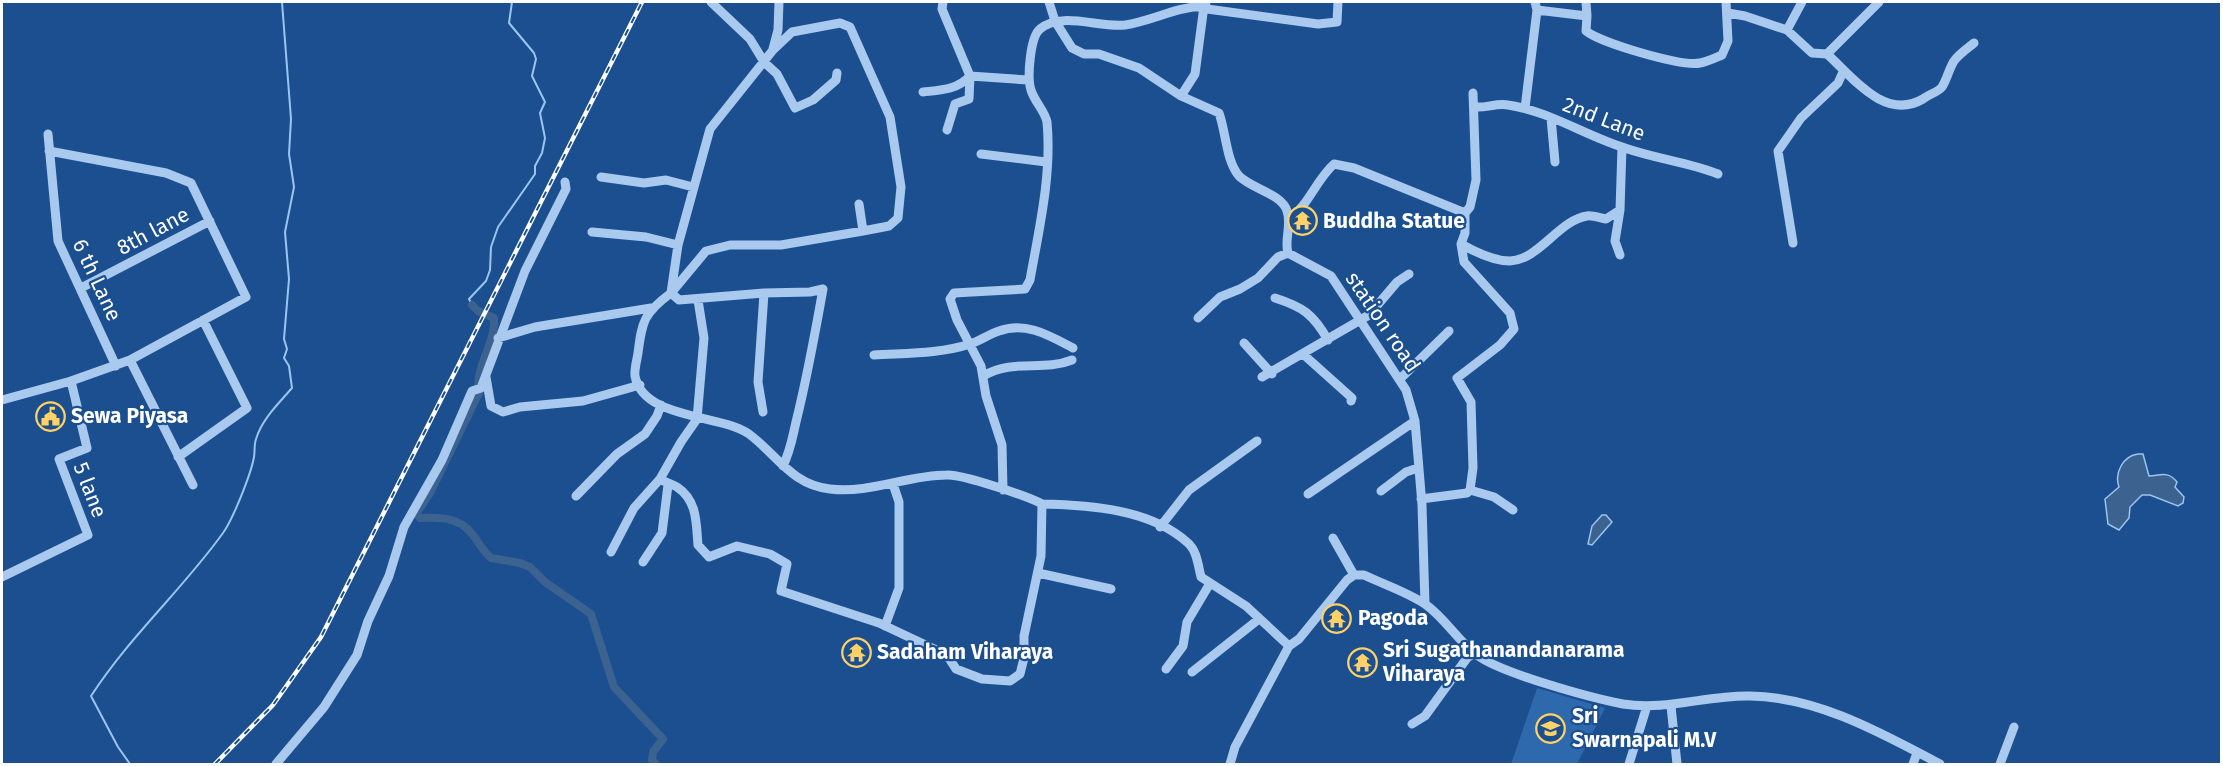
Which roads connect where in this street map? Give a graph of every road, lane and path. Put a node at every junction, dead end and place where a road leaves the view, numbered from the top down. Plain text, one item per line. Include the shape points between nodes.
1 (711, 2) edge
2 (779, 2) edge
3 (943, 2) edge
4 (1049, 2) edge
5 (1338, 2) edge
6 (1586, 2) edge
7 (1726, 2) edge
8 (1802, 2) edge
9 (1879, 2) edge
10 (1205, 4) edge
11 (1536, 6) edge
12 (1728, 13) junction
13 (1587, 16) junction
14 (1055, 21) junction
15 (1787, 30) junction
16 (1974, 43) dead end
17 (772, 50) junction
18 (1827, 54) junction
19 (764, 62) junction
20 (1843, 72) junction
21 (837, 73) dead end
22 (970, 76) junction
23 (1028, 80) junction
24 (923, 92) dead end
25 (1473, 93) dead end
26 (1181, 96) junction
27 (1476, 108) junction
28 (1525, 108) junction
29 (1551, 118) junction
30 (946, 130) dead end
31 (48, 134) dead end
32 (1622, 147) junction
33 (49, 151) junction
34 (981, 154) dead end
35 (1046, 162) junction
36 (1555, 162) dead end
37 (1718, 174) dead end
38 (601, 177) dead end
39 (565, 182) dead end
40 (693, 188) junction
41 (859, 204) dead end
42 (1620, 210) junction
43 (1465, 213) junction
44 (1289, 219) junction
45 (210, 221) junction
46 (863, 231) junction
47 (592, 232) dead end
48 (1794, 243) dead end
49 (1461, 244) junction
50 (678, 245) junction
51 (1288, 253) junction
52 (1620, 255) dead end
53 (1409, 274) dead end
54 (81, 288) junction
55 (670, 292) junction
56 (764, 293) junction
57 (1275, 298) dead end
58 (698, 300) junction
59 (651, 308) junction
60 (1198, 318) dead end
61 (202, 320) junction
62 (1360, 321) junction
63 (1449, 331) dead end
64 (498, 338) junction
65 (1328, 340) junction
66 (970, 344) junction
67 (1244, 344) dead end
68 (1073, 348) dead end
69 (874, 355) dead end
70 (1304, 355) junction
71 (130, 360) junction
72 (1072, 360) dead end
73 (116, 366) junction
74 (485, 375) junction
75 (983, 376) junction
76 (1400, 379) junction
77 (71, 381) junction
78 (640, 385) junction
79 (2, 400) edge
80 (1351, 401) dead end
81 (661, 405) junction
82 (763, 411) dead end
83 (697, 419) junction
84 (1414, 421) junction
85 (1257, 441) dead end
86 (178, 457) junction
87 (783, 466) junction
88 (1418, 468) junction
89 (664, 482) junction
90 (893, 484) junction
91 (193, 485) dead end
92 (1003, 490) junction
93 (1470, 490) junction
94 (1381, 491) dead end
95 (1308, 494) dead end
96 (576, 496) dead end
97 (1420, 499) junction
98 (1042, 504) junction
99 (1513, 510) dead end
100 (1161, 526) junction
101 (1333, 538) dead end
102 (611, 552) dead end
103 (643, 562) dead end
104 (1038, 573) junction
105 (1354, 575) junction
106 (2, 577) edge
107 (1209, 585) junction
108 (1111, 589) dead end
109 (1425, 604) junction
110 (1259, 619) junction
111 (882, 624) junction
112 (1289, 646) junction
113 (1475, 653) junction
114 (1166, 669) dead end
115 (1192, 672) dead end
116 (1647, 706) junction
117 (1671, 706) junction
118 (1412, 724) dead end
119 (2014, 727) dead end
120 (1917, 753) junction
121 (276, 765) edge
122 (1230, 765) edge
123 (1629, 765) edge
124 (1677, 765) edge
125 (1913, 765) edge
126 (1940, 765) edge
127 (2001, 765) edge

1 - 19 street via 750,39
2 - 17 street via 778,30
3 - 22 street via 942,9
4 - 14 street
5 - 10 street via 1337,22 1318,24 1223,12 1207,9
6 - 13 street
7 - 12 street
8 - 15 street
9 - 18 street
10 - 14 street via 1124,25
10 - 26 street via 1195,74
11 - 13 street
11 - 28 street
12 - 13 street via 1728,41 1722,55 1698,64 1596,39 1586,31
12 - 15 street
14 - 23 street via 1040,28 1034,36
14 - 26 street via 1072,48 1139,68
15 - 18 street via 1812,53
16 - 20 street via 1954,60 1941,88 1916,103 1901,106 1871,95
17 - 19 street
17 - 46 street via 792,32 840,23 850,27 891,117 901,187 898,218 889,226
18 - 20 street
19 - 21 street via 777,74 795,108 813,100 836,80
19 - 40 street via 710,129
20 - 48 street via 1838,83 1801,118 1778,152
22 - 23 street
22 - 24 street via 947,90
22 - 30 street via 969,99 955,104
23 - 35 street via 1047,120
25 - 27 street via 1472,104
26 - 44 street via 1219,113 1239,176 1283,203
27 - 28 street, 2nd Lane via 1504,104
27 - 43 street via 1476,180
28 - 29 street, 2nd Lane
29 - 32 street, 2nd Lane
29 - 36 street
31 - 33 street, 6 th Lane
32 - 37 street, 2nd Lane
32 - 42 street
33 - 45 street via 166,173 191,183
33 - 54 street, 6 th Lane via 58,241
34 - 35 street
35 - 66 street via 1035,261 1025,289 954,294 950,299
38 - 40 street via 644,183 666,180
39 - 64 street via 566,189
40 - 50 street
41 - 46 street
42 - 49 street via 1606,219 1587,216 1566,225 1538,249 1511,261 1480,254
42 - 52 street via 1615,241
43 - 44 street via 1354,168 1334,164
43 - 49 street
44 - 51 street
45 - 54 street, 8th lane
45 - 61 street via 246,297
46 - 55 street via 782,245 730,246 706,251
47 - 50 street via 646,237
49 - 93 street via 1464,262 1510,313 1514,329 1500,345 1457,378 1470,402
50 - 55 street
51 - 60 street via 1240,290 1220,297
51 - 62 street, station road via 1331,276
53 - 62 street
54 - 73 street, 6 th Lane
55 - 58 street via 678,300
55 - 59 street
56 - 58 street
56 - 82 street via 758,382
56 - 87 street via 823,289 794,442
57 - 65 street via 1301,306 1319,323
58 - 83 street via 704,338
59 - 64 street via 535,327
59 - 78 street via 642,324 635,376
61 - 71 street
61 - 86 street via 248,408
62 - 65 street
62 - 76 street, station road
63 - 76 street
64 - 74 street
65 - 70 street
66 - 68 street via 1000,330 1019,327 1041,331
66 - 69 street
66 - 75 street
67 - 70 street via 1267,376
70 - 80 street
71 - 73 street
71 - 86 street
72 - 75 street via 1061,365 996,368
73 - 77 street
74 - 78 street via 491,406 503,412 583,401
74 - 121 street via 404,527 357,655 324,707
75 - 92 street via 1002,445
76 - 84 street, station road
77 - 79 street
77 - 106 street, 5 lane via 87,448 60,459 88,535
78 - 81 street
81 - 83 street
81 - 96 street via 645,434 617,454
83 - 87 street via 748,432
83 - 89 street
84 - 88 street, station road
84 - 95 street
85 - 100 street via 1189,490
86 - 91 street
87 - 90 street via 814,487 833,490
88 - 94 street
88 - 97 street, station road
89 - 102 street via 634,508
89 - 103 street via 662,532
89 - 111 street via 676,486 694,505 698,546 709,556 737,546 770,554 787,564 780,591
90 - 92 street via 948,474
90 - 111 street via 899,502 899,588
92 - 98 street
93 - 97 street
93 - 99 street via 1494,497
97 - 109 street, station road
98 - 100 street via 1089,505 1131,514
98 - 104 street
100 - 107 street via 1188,543 1201,577
101 - 105 street
104 - 108 street
104 - 111 street via 1020,674 1010,681 982,679 956,669 947,655
105 - 109 street via 1364,574
105 - 112 street
107 - 110 street via 1246,606
107 - 114 street via 1187,622 1183,646
109 - 113 street
110 - 112 street
110 - 115 street
112 - 122 street via 1235,747
113 - 116 street via 1499,666 1553,684 1624,704
113 - 118 street via 1467,658 1425,716
116 - 117 street
116 - 123 street
117 - 120 street via 1748,696 1792,700 1832,712
117 - 124 street
119 - 127 street
120 - 125 street
120 - 126 street

